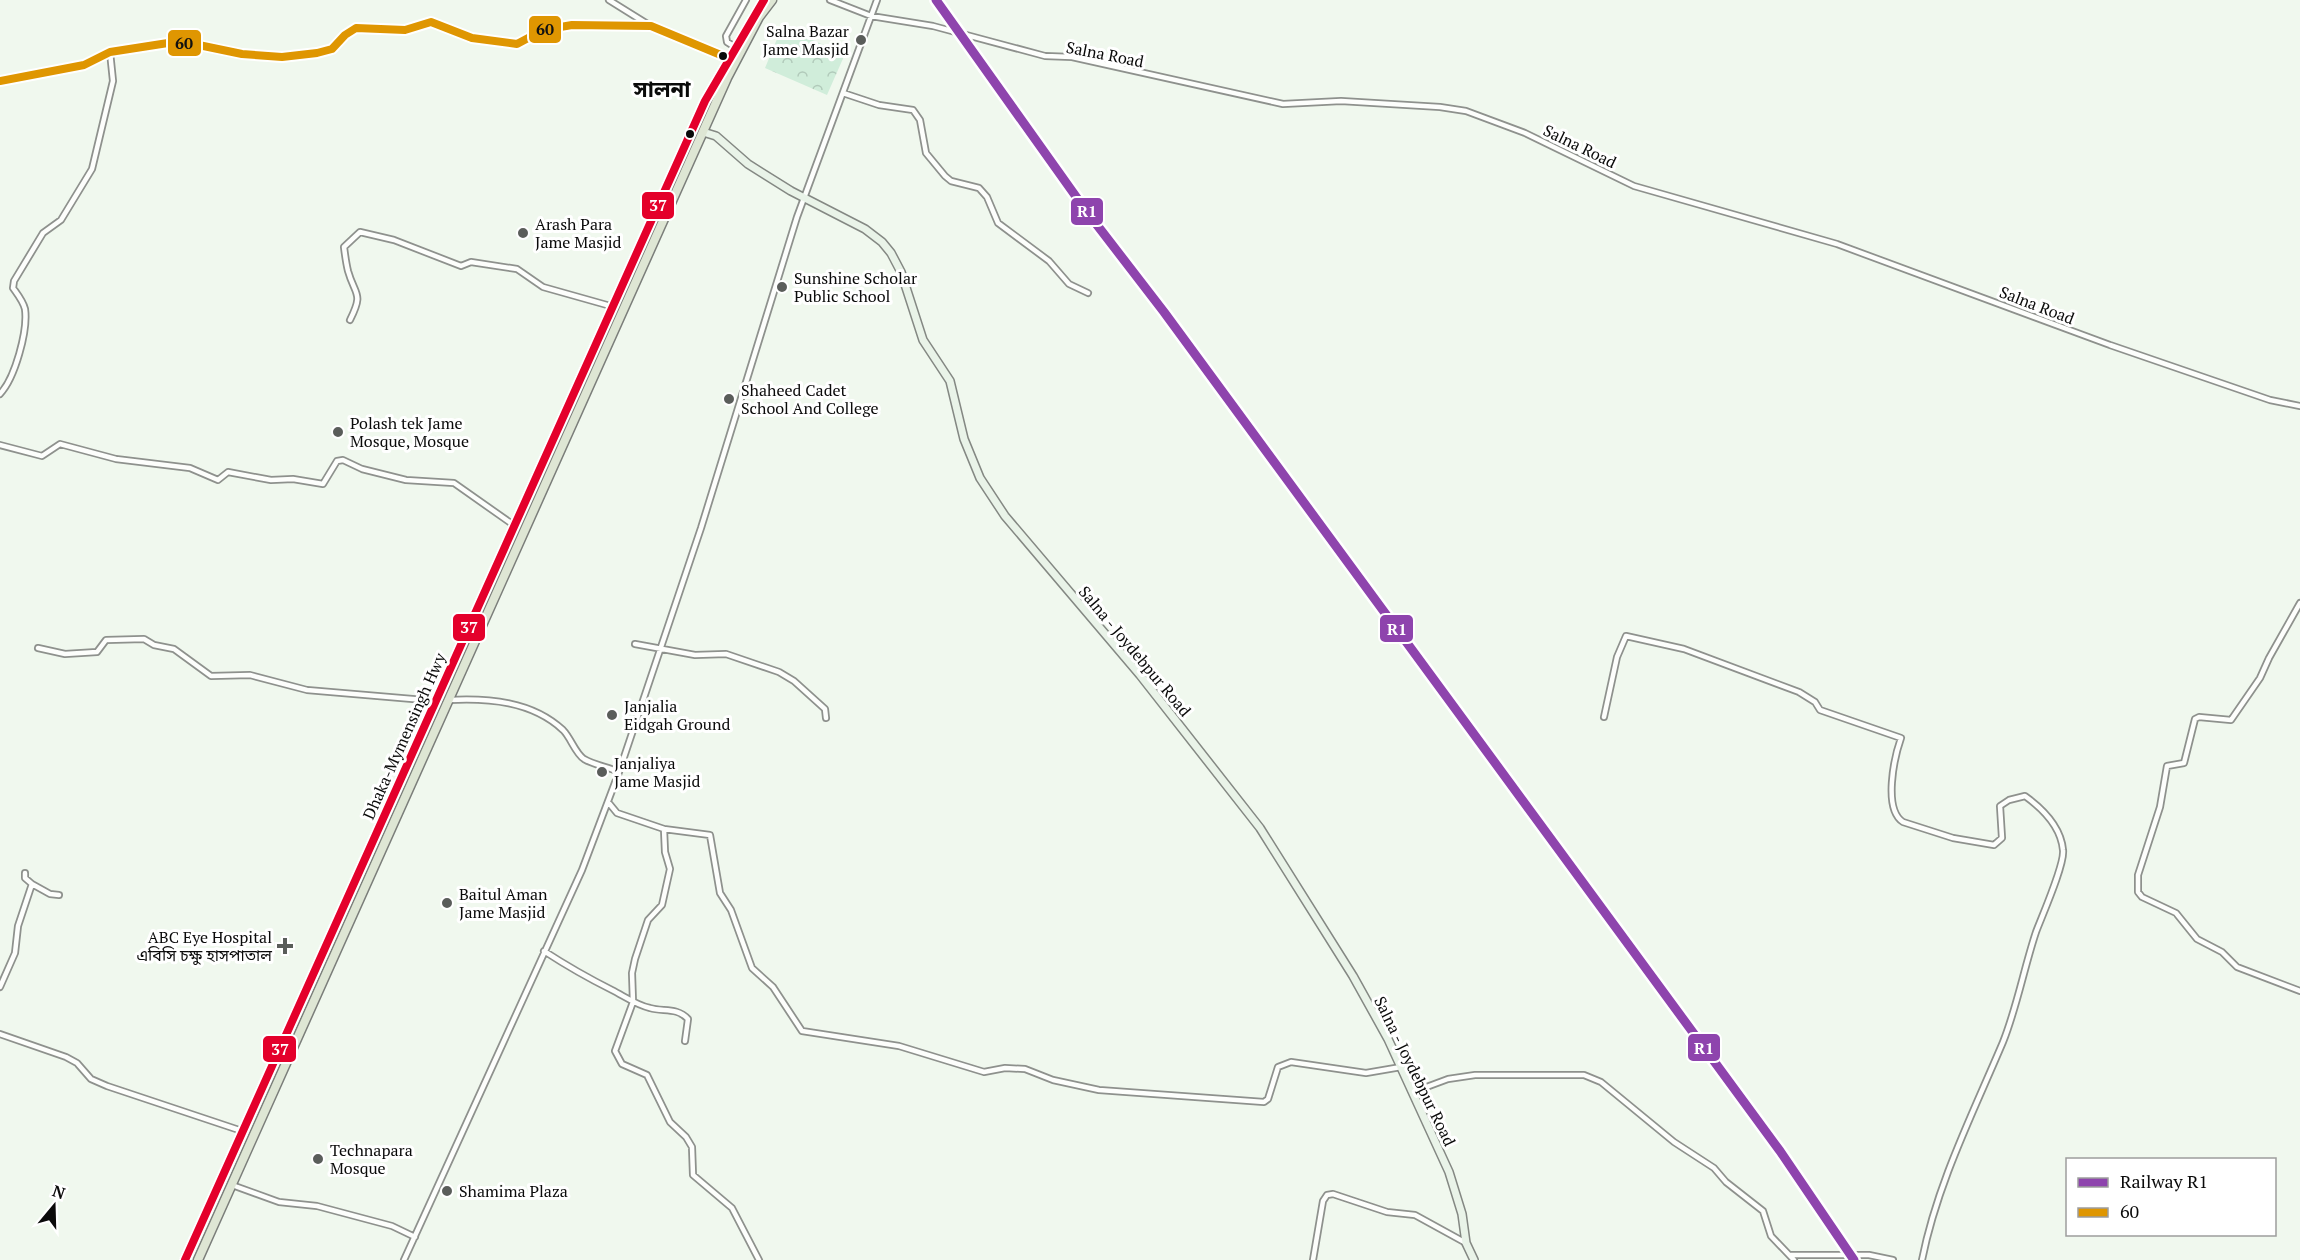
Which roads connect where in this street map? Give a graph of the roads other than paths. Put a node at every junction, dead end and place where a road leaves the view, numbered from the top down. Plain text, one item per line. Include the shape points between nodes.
1 (609, 0) edge
2 (746, 0) edge
3 (764, 0) edge
4 (772, 0) edge
5 (830, 0) edge
6 (877, 0) edge
7 (871, 16) junction
8 (651, 27) junction
9 (735, 47) junction
10 (110, 52) junction
11 (728, 58) junction
12 (0, 81) edge
13 (843, 93) junction
14 (703, 132) junction
15 (805, 199) junction
16 (1088, 293) dead end
17 (614, 307) junction
18 (350, 320) dead end
19 (0, 394) edge
20 (2300, 406) edge
21 (0, 446) edge
22 (515, 526) junction
23 (2300, 603) edge
24 (635, 644) dead end
25 (38, 648) dead end
26 (660, 649) junction
27 (449, 700) junction
28 (436, 701) junction
29 (1604, 717) dead end
30 (826, 718) dead end
31 (619, 772) junction
32 (608, 802) junction
33 (664, 830) junction
34 (25, 873) dead end
35 (32, 884) junction
36 (59, 895) dead end
37 (544, 951) junction
38 (0, 987) edge
39 (2300, 991) edge
40 (633, 1002) junction
41 (0, 1034) edge
42 (685, 1041) dead end
43 (1401, 1067) junction
44 (1413, 1092) junction
45 (243, 1131) junction
46 (232, 1185) junction
47 (415, 1237) junction
48 (1466, 1243) junction
49 (1792, 1258) edge
50 (185, 1260) edge
51 (198, 1260) edge
52 (404, 1260) edge
53 (759, 1260) edge
54 (1313, 1260) edge
55 (1474, 1260) edge
56 (1893, 1260) edge
57 (1922, 1260) edge

1 - 8 street
2 - 9 street via 726,36
3 - 9 highway, Dhaka-Mymensingh Hwy
4 - 14 highway, Dhaka-Mymensingh Hwy via 727,78
5 - 7 street, Salna Road
6 - 7 street
7 - 13 street
7 - 20 street, Salna Road via 933,26 1045,56 1072,57 1283,104 1341,101 1466,111 1525,133 1634,186 1837,244 2110,345 2270,400
8 - 10 street via 572,25 543,30 517,44 472,38 431,22 405,30 356,28 332,49 282,57 189,43
8 - 11 street
9 - 11 highway, Dhaka-Mymensingh Hwy
10 - 12 street via 84,65
10 - 19 street via 113,81 92,169 61,220 43,232 14,281 13,288 25,309 24,326 13,373
11 - 17 highway, Dhaka-Mymensingh Hwy via 705,101
13 - 15 street
13 - 16 street via 879,105 913,110 920,120 926,153 945,177 979,188 998,223 1049,261 1069,284
14 - 15 main road, Salna - Joydebpur Road via 716,136 748,164
14 - 27 highway, Dhaka-Mymensingh Hwy
15 - 26 street
15 - 43 main road, Salna - Joydebpur Road via 865,229 891,253 923,340 950,381 961,432 980,478 1030,547 1140,675 1260,828 1353,976
17 - 18 street via 543,286 517,269 471,262 461,266 394,240 360,232 344,247 348,272 357,289 357,306
17 - 22 highway, Dhaka-Mymensingh Hwy
21 - 22 street via 42,456 60,444 116,459 190,468 218,480 228,472 323,484 336,461 343,460 406,480 454,483
22 - 28 highway, Dhaka-Mymensingh Hwy
23 - 39 street via 2260,678 2231,720 2195,719 2184,764 2167,766 2160,807 2138,875 2138,892 2142,897 2176,913 2197,939 2222,952 2237,967
24 - 26 street
25 - 28 street via 65,654 87,653 97,652 106,640 144,639 174,649 211,676 250,675 307,690
26 - 30 street via 694,655 726,654 779,672 825,709
26 - 31 street
27 - 31 street via 496,699 538,713 567,734 585,760
27 - 46 highway, Dhaka-Mymensingh Hwy
28 - 45 highway, Dhaka-Mymensingh Hwy
29 - 57 street via 1617,657 1626,636 1673,646 1745,670 1799,692 1820,710 1901,738 1894,759 1892,809 1903,822 1953,838 1994,845 2002,838 2000,806 2025,796 2060,833 2064,853 2003,1041 1961,1138
31 - 32 street
32 - 33 street via 617,813
32 - 37 street
33 - 40 street via 664,852 670,869 662,905 648,920 635,959
33 - 43 street via 710,835 720,893 731,910 752,968 773,987 802,1031 899,1046 984,1072 1016,1068 1099,1090 1177,1097 1264,1102 1278,1067 1291,1062 1366,1073
34 - 35 street
35 - 36 street
35 - 38 street via 18,926 15,953
37 - 40 street via 589,981
37 - 47 street
40 - 42 street via 684,1015 688,1019
40 - 53 street via 618,1039 617,1057 622,1064 646,1075 670,1122 692,1147 693,1175 732,1208
41 - 45 street via 66,1057 91,1079 107,1086
43 - 44 main road, Salna - Joydebpur Road
44 - 48 main road, Salna - Joydebpur Road via 1449,1172
44 - 49 street via 1448,1079 1475,1075 1584,1076 1601,1082 1674,1142 1714,1168 1762,1211 1771,1236
45 - 50 highway, Dhaka-Mymensingh Hwy
46 - 47 street via 279,1202 317,1206 392,1226
46 - 51 highway, Dhaka-Mymensingh Hwy
47 - 52 street
48 - 54 street via 1415,1215 1387,1212 1333,1194 1323,1202
48 - 55 main road, Salna - Joydebpur Road
49 - 56 street via 1869,1255

